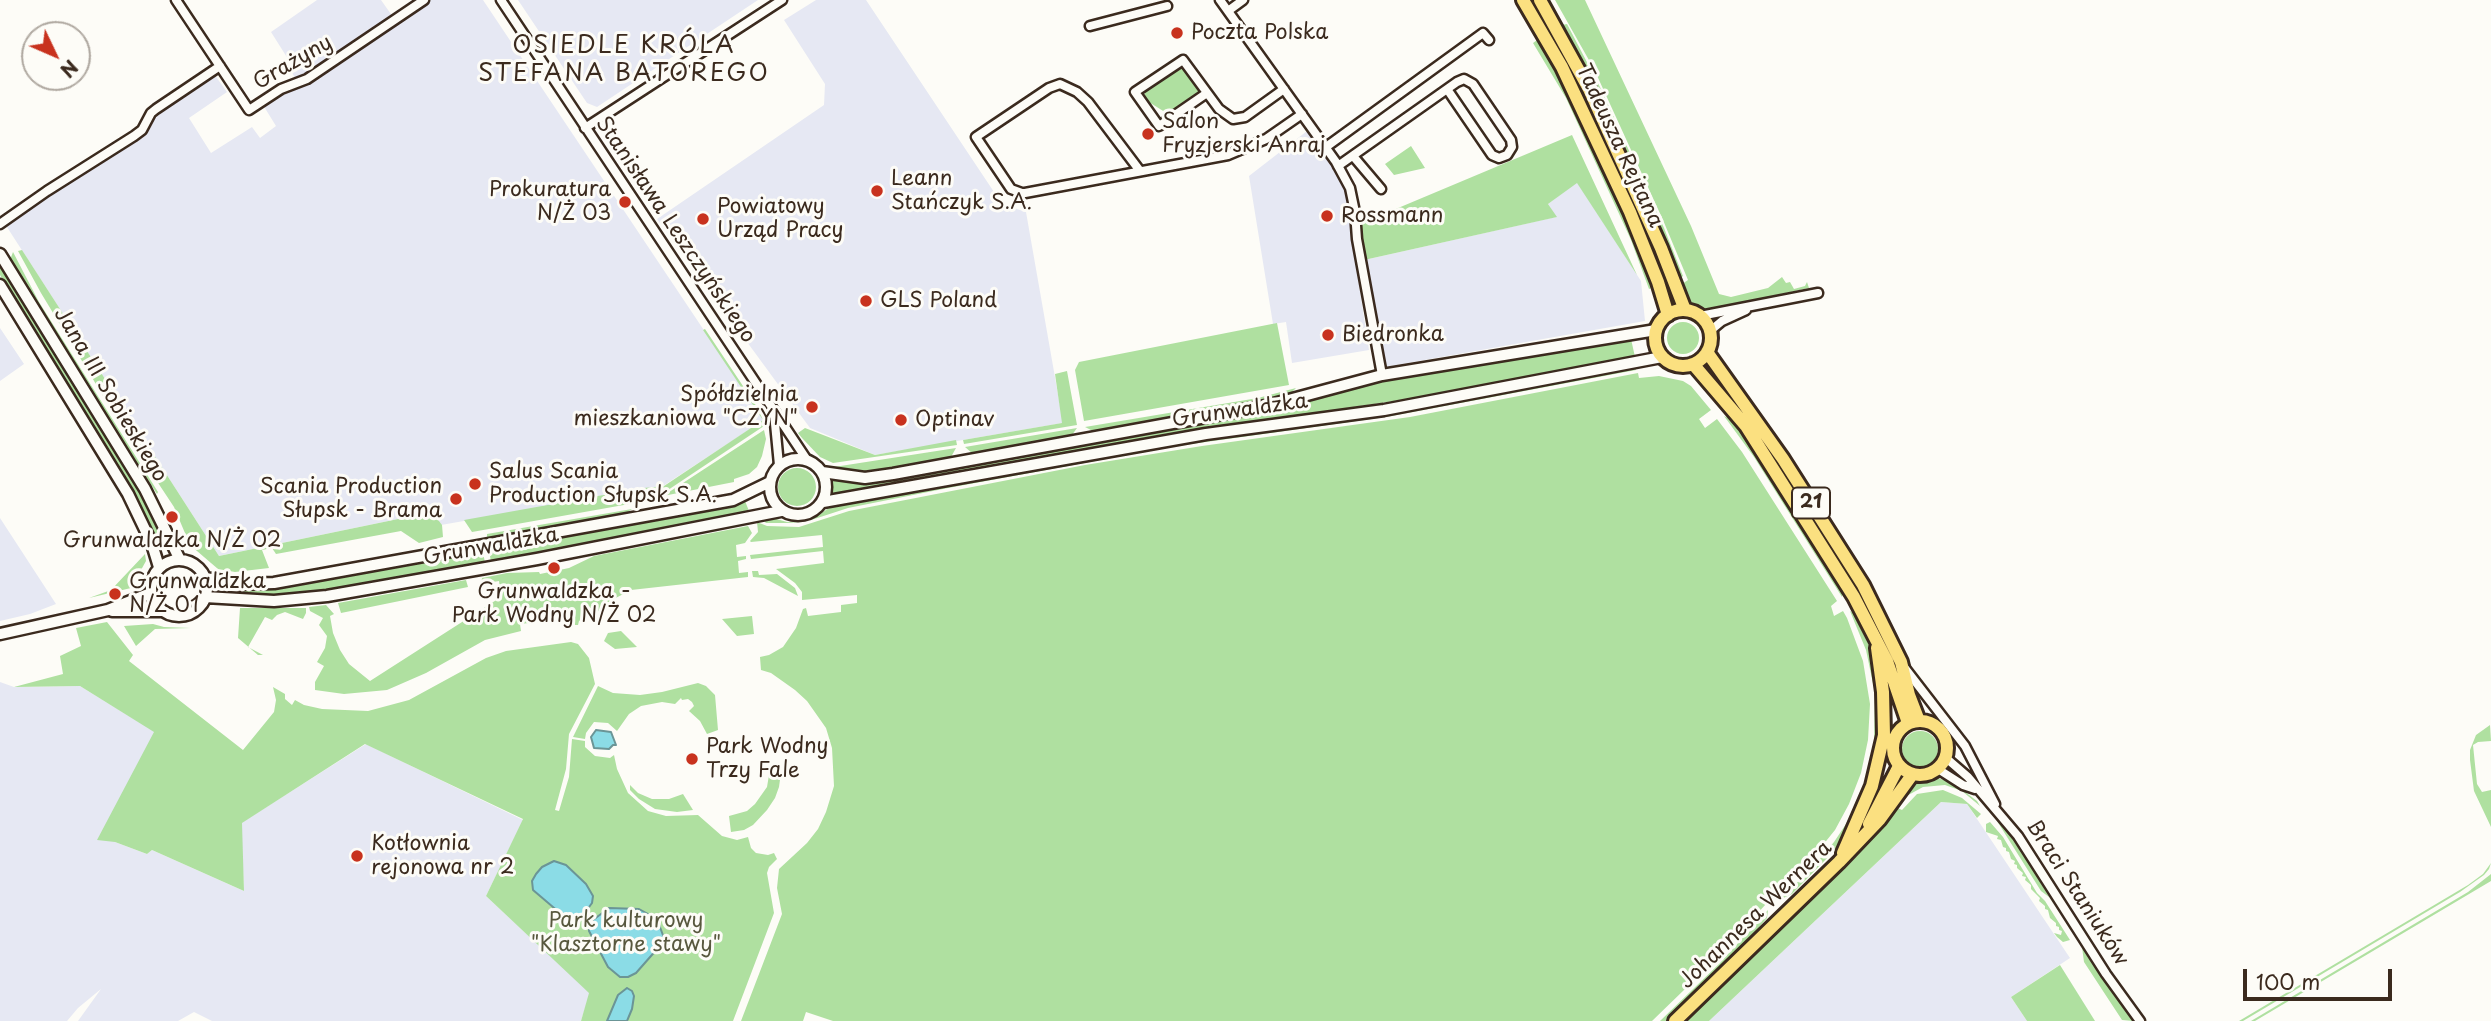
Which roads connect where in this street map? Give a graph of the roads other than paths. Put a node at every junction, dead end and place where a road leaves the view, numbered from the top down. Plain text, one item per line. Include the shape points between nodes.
1 (176, 0) edge
2 (424, 0) edge
3 (500, 0) edge
4 (782, 0) edge
5 (1153, 0) edge
6 (1220, 0) edge
7 (1243, 0) edge
8 (1523, 0) edge
9 (1540, 0) edge
10 (1228, 10) junction
11 (1090, 26) dead end
12 (1489, 40) dead end
13 (220, 66) junction
14 (1284, 89) junction
15 (1447, 89) junction
16 (1207, 93) junction
17 (1302, 114) junction
18 (585, 128) junction
19 (1328, 151) junction
20 (1353, 156) junction
21 (1338, 166) junction
22 (1140, 172) junction
23 (1381, 189) dead end
24 (0, 224) edge
25 (0, 254) edge
26 (0, 285) edge
27 (1818, 293) dead end
28 (1761, 303) junction
29 (1685, 310) junction
30 (1668, 315) junction
31 (1700, 316) junction
32 (1656, 330) junction
33 (1710, 331) junction
34 (1707, 352) junction
35 (1662, 357) junction
36 (1693, 364) junction
37 (1382, 376) junction
38 (773, 410) junction
39 (807, 460) junction
40 (779, 465) junction
41 (822, 472) junction
42 (769, 482) junction
43 (823, 502) junction
44 (781, 511) junction
45 (180, 559) junction
46 (159, 568) junction
47 (205, 578) junction
48 (151, 593) junction
49 (205, 597) junction
50 (108, 610) junction
51 (163, 611) junction
52 (0, 634) edge
53 (1877, 643) junction
54 (1900, 662) junction
55 (1914, 722) junction
56 (1942, 763) junction
57 (1899, 766) junction
58 (1913, 775) junction
59 (1977, 790) junction
60 (1998, 810) junction
61 (1863, 836) junction
62 (1839, 863) junction
63 (1675, 1021) edge
64 (2140, 1021) edge

1 - 13 street
2 - 13 street, Grażyny via 307,79 249,110
3 - 18 street, Stanisława Leszczyńskiego
4 - 18 street
5 - 11 street via 1163,7
6 - 10 street
7 - 10 street
8 - 30 main road, Tadeusza Rejtana via 1562,67 1613,176
9 - 29 main road, Tadeusza Rejtana via 1589,89
10 - 14 street
12 - 19 street via 1483,33
13 - 24 street via 156,108 134,136
14 - 16 street via 1240,119 1226,116
14 - 17 street
15 - 15 street via 1464,79 1474,84 1511,141 1507,155 1497,158 1490,153
15 - 20 street
16 - 16 street via 1183,60 1135,92 1159,126
17 - 19 street
17 - 22 street via 1240,152
18 - 38 street, Stanisława Leszczyńskiego
19 - 21 street
20 - 21 street
20 - 23 street
21 - 37 street via 1353,200
22 - 22 street via 1018,193 976,137 1060,84 1086,100
25 - 45 street, Jana III Sobieskiego via 145,489
26 - 46 street, Jana III Sobieskiego via 128,494
27 - 28 street
28 - 31 street
28 - 33 street
29 - 30 main road
29 - 31 main road
30 - 32 main road
31 - 33 main road
32 - 35 main road
32 - 37 street, Grunwaldzka
33 - 34 main road
34 - 36 main road
34 - 54 main road, 21 via 1863,585
35 - 36 main road via 1676,365
35 - 43 street, Grunwaldzka via 1384,410 1206,434
36 - 53 main road, 21 via 1758,444 1854,597
37 - 41 street, Grunwaldzka via 1266,406 893,474 864,478
38 - 39 street, Stanisława Leszczyńskiego
38 - 40 street, Stanisława Leszczyńskiego
39 - 40 street via 798,458
39 - 41 street
40 - 42 street
41 - 43 street via 826,481
42 - 44 street via 769,493
42 - 47 street, Grunwaldzka via 733,500 274,583
43 - 44 street via 804,516
44 - 49 street, Grunwaldzka via 327,596 274,601
45 - 46 street
45 - 47 street via 195,565
46 - 48 street via 153,575
47 - 49 street
48 - 50 street
48 - 51 street
49 - 51 street via 190,614 176,616
50 - 51 street
50 - 52 street
53 - 55 main road, 21
53 - 62 main road, 21 via 1884,735 1867,801
54 - 55 main road, 21
54 - 60 street via 1965,746
55 - 56 main road via 1928,722 1942,732 1947,740
55 - 57 main road, 21 via 1893,742
56 - 58 main road via 1926,775
56 - 59 street, Braci Staniuków via 1963,785
56 - 59 street, Braci Staniuków via 1968,777
57 - 58 main road
57 - 61 main road, Johannesa Wernera / 21
58 - 61 main road, Johannesa Wernera / 21
59 - 60 street, Braci Staniuków
60 - 64 street, Braci Staniuków
61 - 62 main road, Johannesa Wernera / 21
62 - 63 main road, Johannesa Wernera / 21

